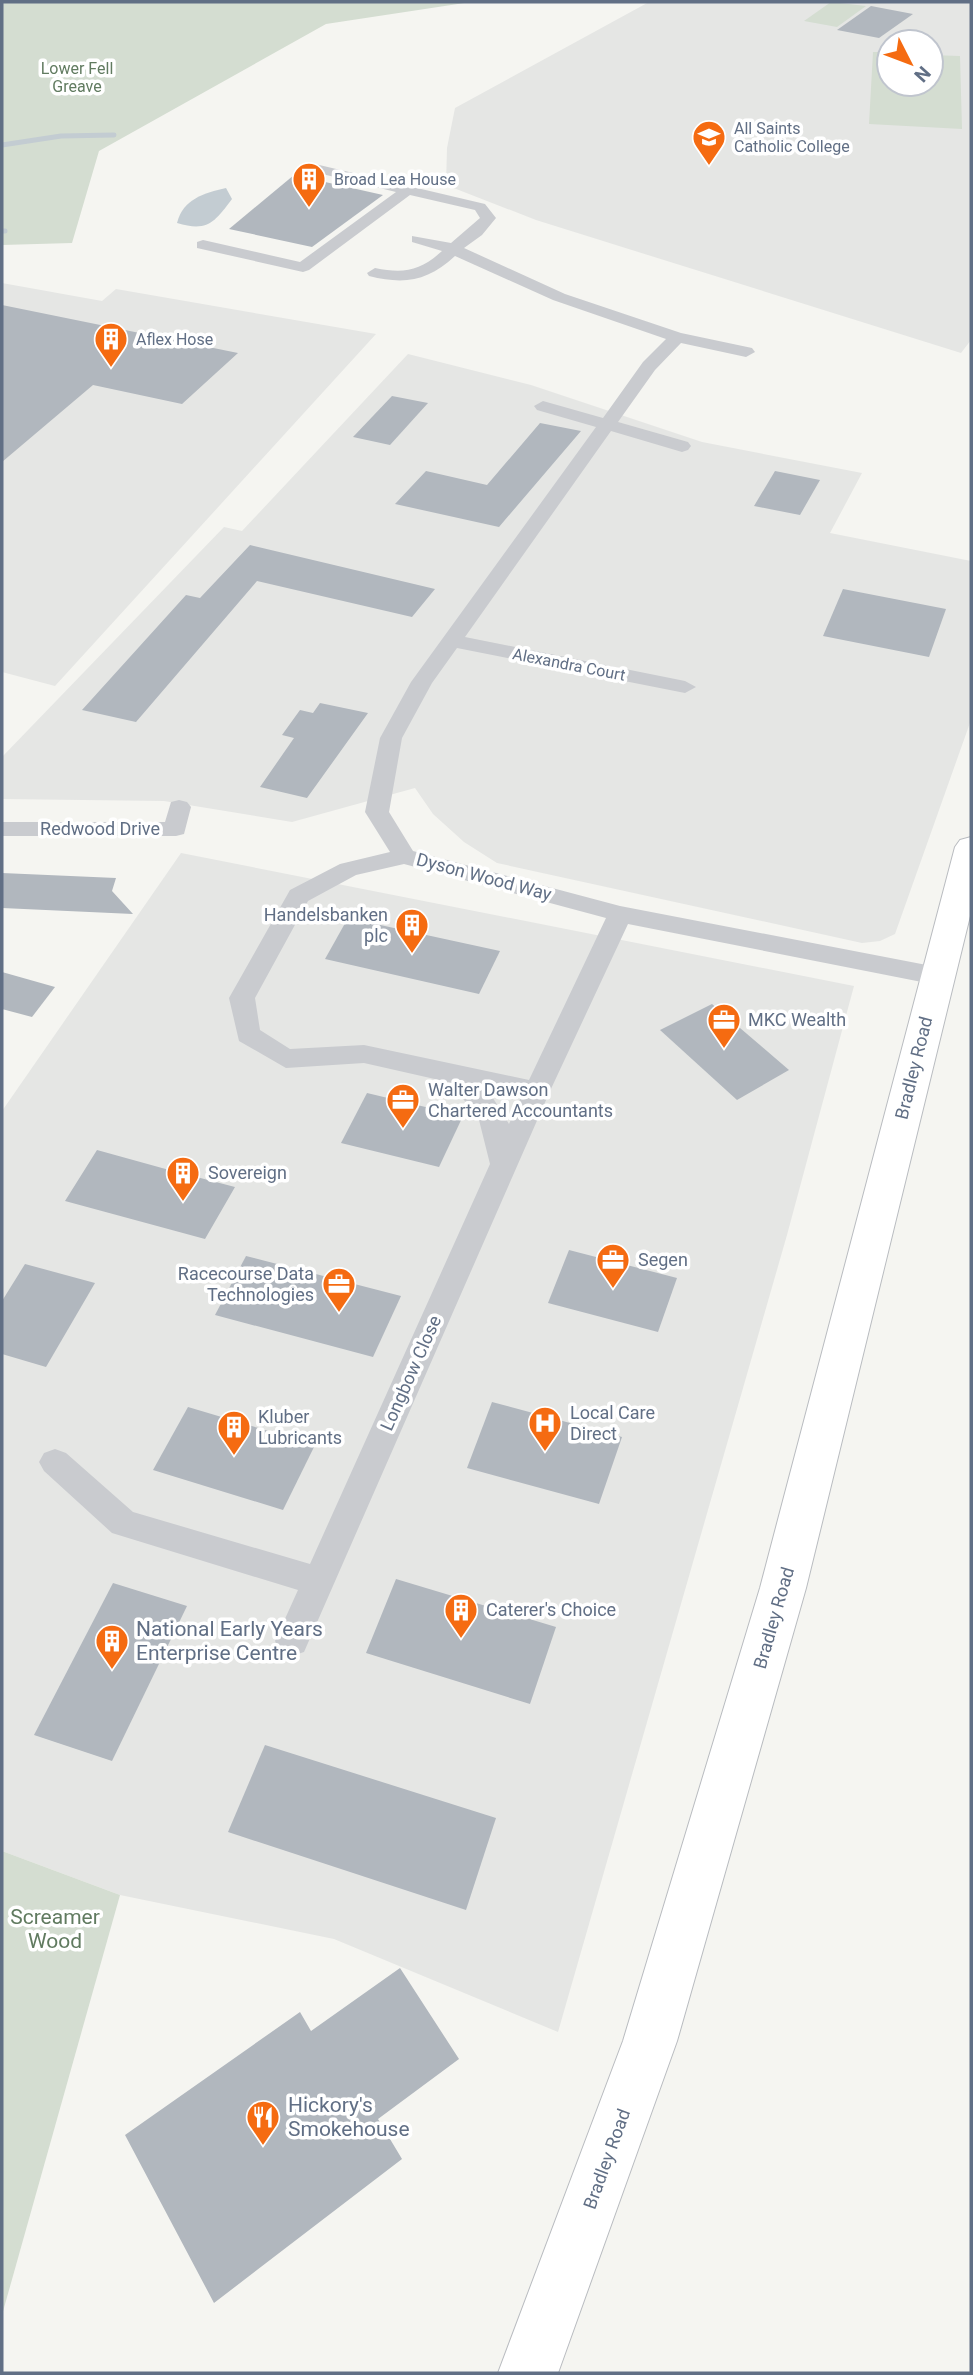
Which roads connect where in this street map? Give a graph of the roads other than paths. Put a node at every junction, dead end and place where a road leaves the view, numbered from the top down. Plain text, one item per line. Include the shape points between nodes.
1 (315, 168) dead end
2 (409, 190) junction
3 (418, 239) dead end
4 (203, 245) dead end
5 (453, 249) junction
6 (375, 273) dead end
7 (677, 337) junction
8 (746, 352) dead end
9 (543, 406) dead end
10 (607, 425) junction
11 (682, 446) dead end
12 (452, 641) junction
13 (685, 687) dead end
14 (179, 807) dead end
15 (2, 829) edge
16 (971, 847) edge
17 (404, 856) junction
18 (620, 914) junction
19 (937, 976) junction
20 (455, 1072) junction
21 (537, 1091) junction
22 (504, 1164) junction
23 (55, 1462) dead end
24 (318, 1581) junction
25 (292, 1641) dead end
26 (528, 2373) edge

1 - 2 street
2 - 4 street via 303,267
2 - 5 street via 480,207 488,218
3 - 5 street
5 - 6 street via 429,272 411,278
5 - 7 street via 559,297
7 - 8 street
7 - 10 street, Dyson Wood Way via 649,366
9 - 10 street
10 - 11 street
10 - 12 street, Dyson Wood Way
12 - 13 street, Alexandra Court
12 - 17 street, Dyson Wood Way via 422,682 391,738 377,812
14 - 15 street, Redwood Drive via 176,829
16 - 19 main road, Bradley Road
17 - 18 street, Dyson Wood Way
17 - 20 street via 348,869 299,896 242,998 248,1035 286,1059 364,1054
18 - 19 street, Dyson Wood Way
18 - 21 street, Longbow Close
19 - 26 main road, Bradley Road via 783,1588 650,2041
20 - 21 street
20 - 22 street via 485,1102 501,1132
21 - 22 street, Longbow Close
22 - 24 street, Longbow Close
23 - 24 street via 123,1523
24 - 25 street, Longbow Close

